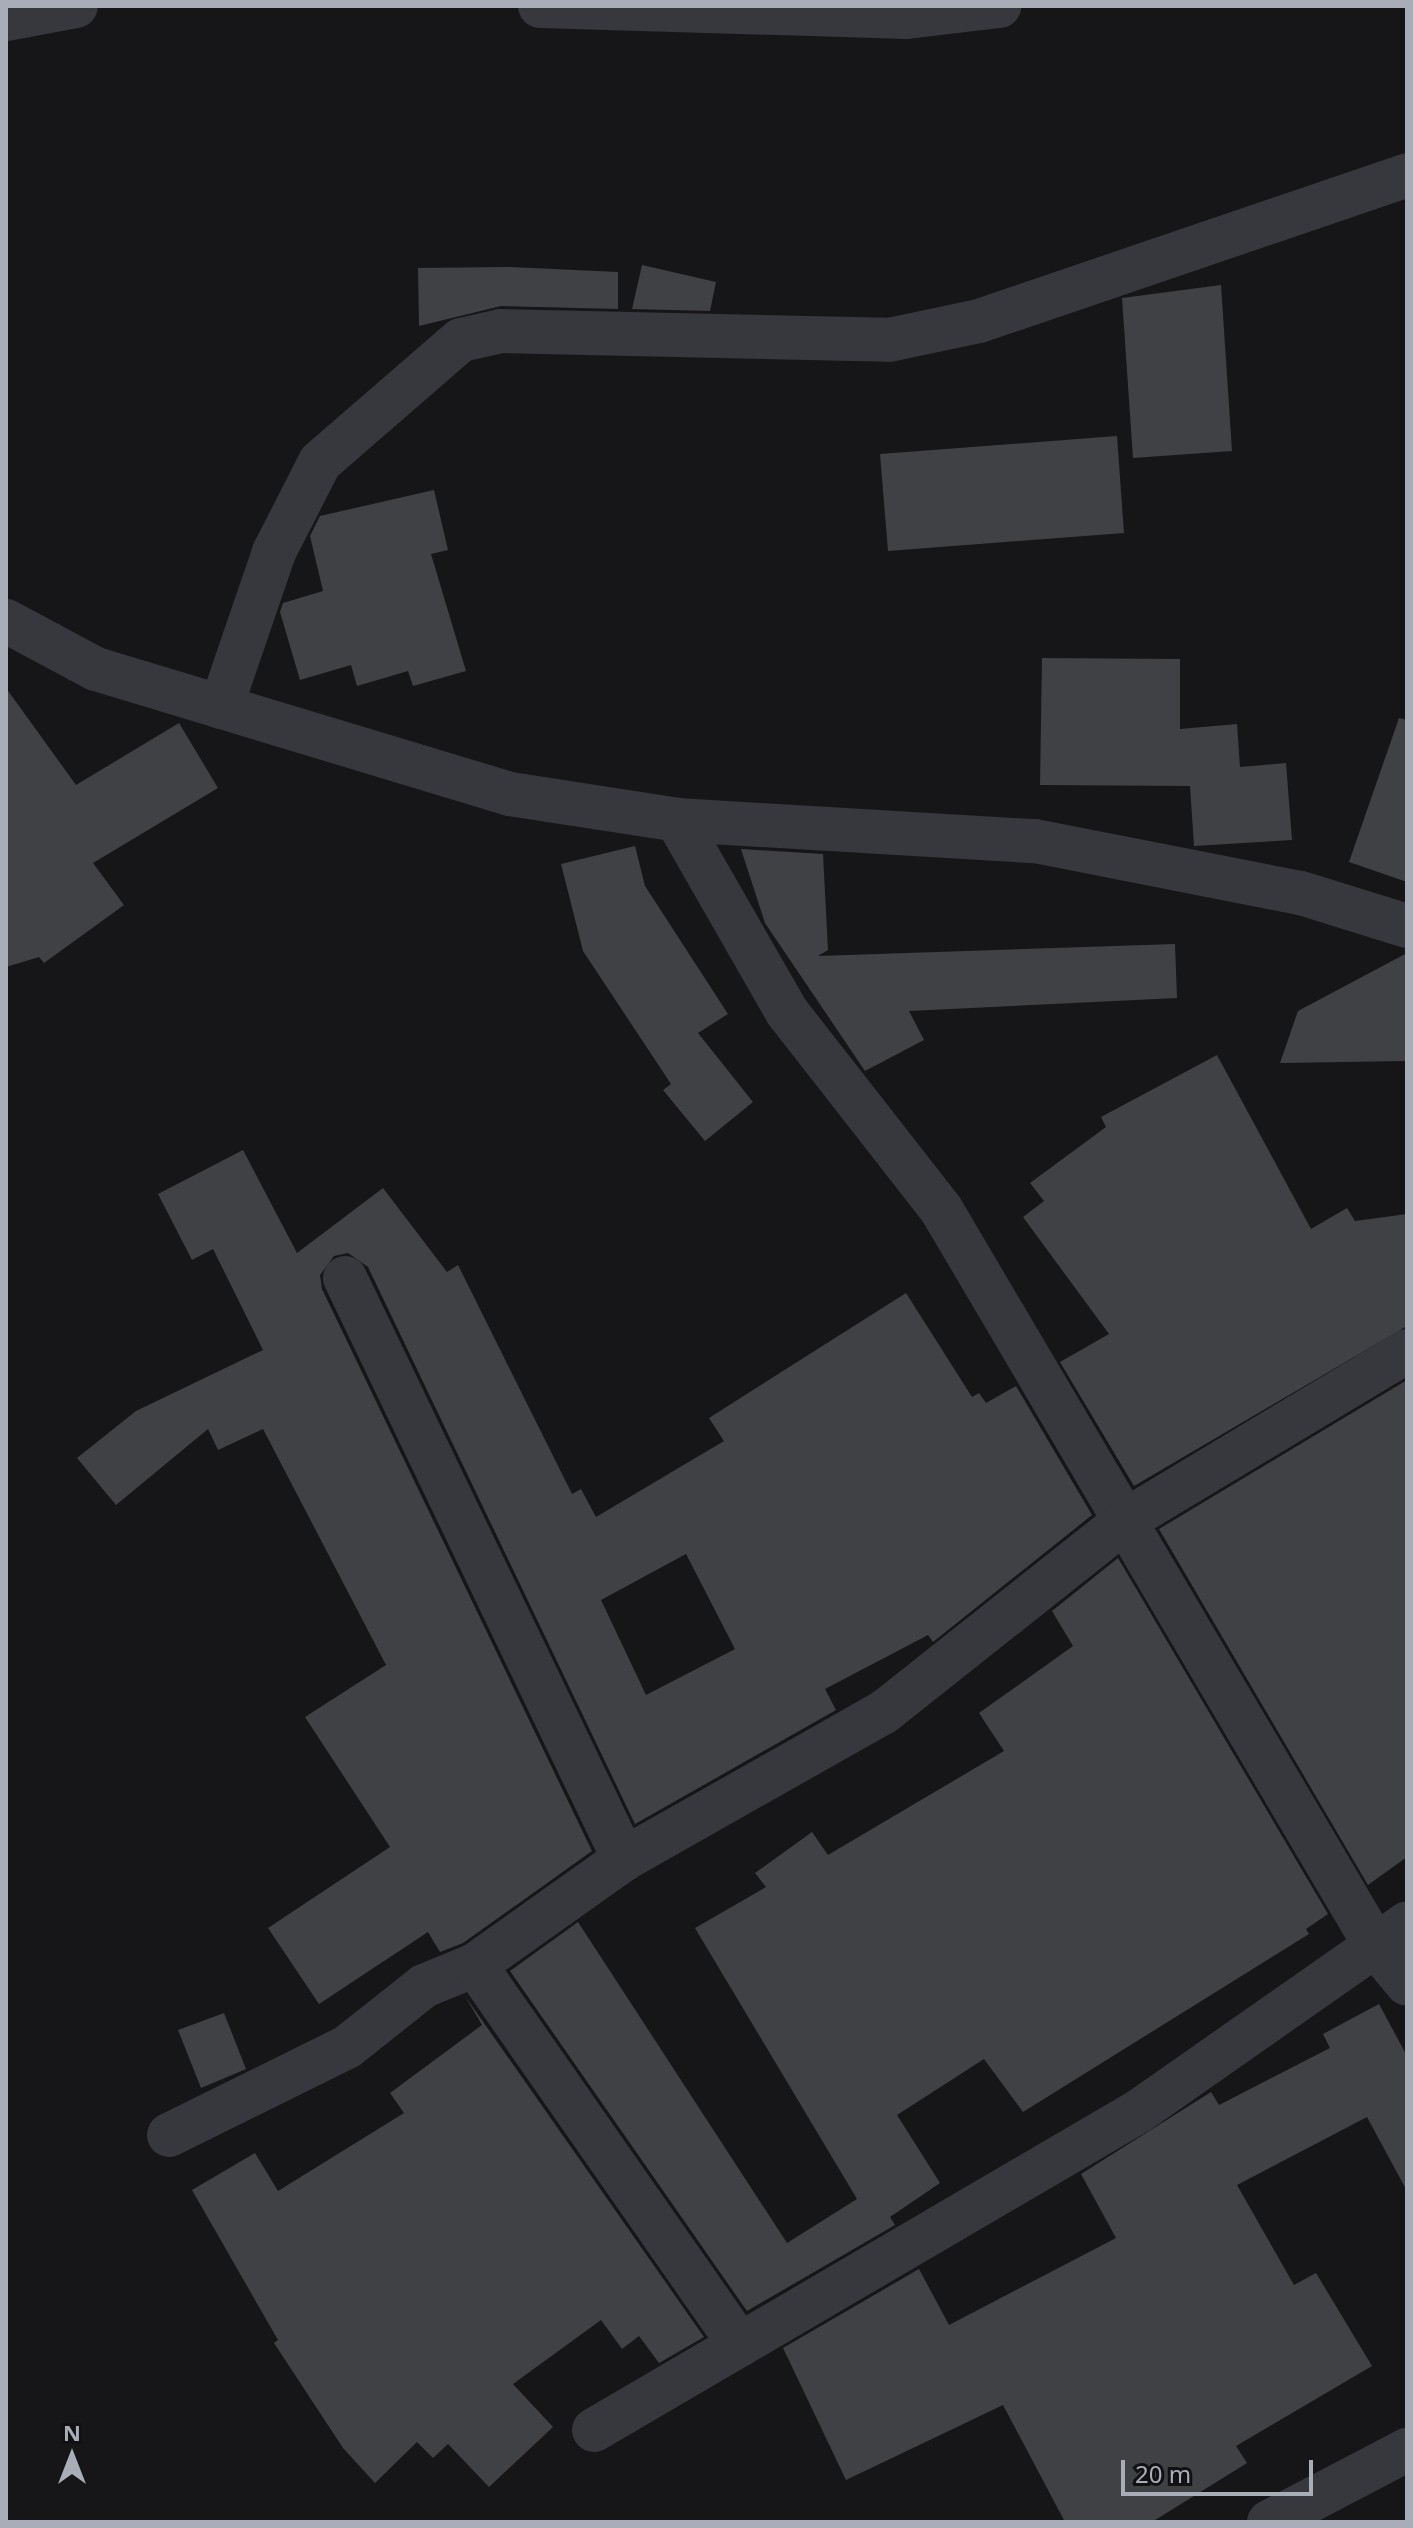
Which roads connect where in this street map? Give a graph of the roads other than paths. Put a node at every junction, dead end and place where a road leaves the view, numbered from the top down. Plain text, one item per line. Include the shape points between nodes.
1 (76, 6) edge
2 (540, 6) edge
3 (999, 6) edge
4 (6, 19) edge
5 (1407, 175) edge
6 (6, 621) edge
7 (221, 707) junction
8 (677, 820) junction
9 (1407, 926) edge
10 (345, 1278) dead end
11 (1407, 1351) edge
12 (1126, 1520) junction
13 (624, 1859) junction
14 (1391, 1934) edge
15 (475, 1965) junction
16 (1407, 1984) edge
17 (169, 2135) dead end
18 (740, 2345) junction
19 (594, 2430) dead end
20 (1407, 2450) edge
21 (1269, 2522) edge

1 - 4 street
2 - 3 street via 907,17
5 - 7 street via 979,321 889,340 501,331 461,340 320,462 274,552
6 - 7 street via 96,669
7 - 8 street via 510,794
8 - 9 street via 1035,841 1301,893
8 - 12 street via 787,1012 941,1209
10 - 13 street
11 - 12 street
12 - 13 street via 884,1712
12 - 14 street
13 - 15 street
14 - 16 street
14 - 18 street via 1139,2111
15 - 17 street via 424,1986 347,2047
15 - 18 street
18 - 19 street
20 - 21 street

